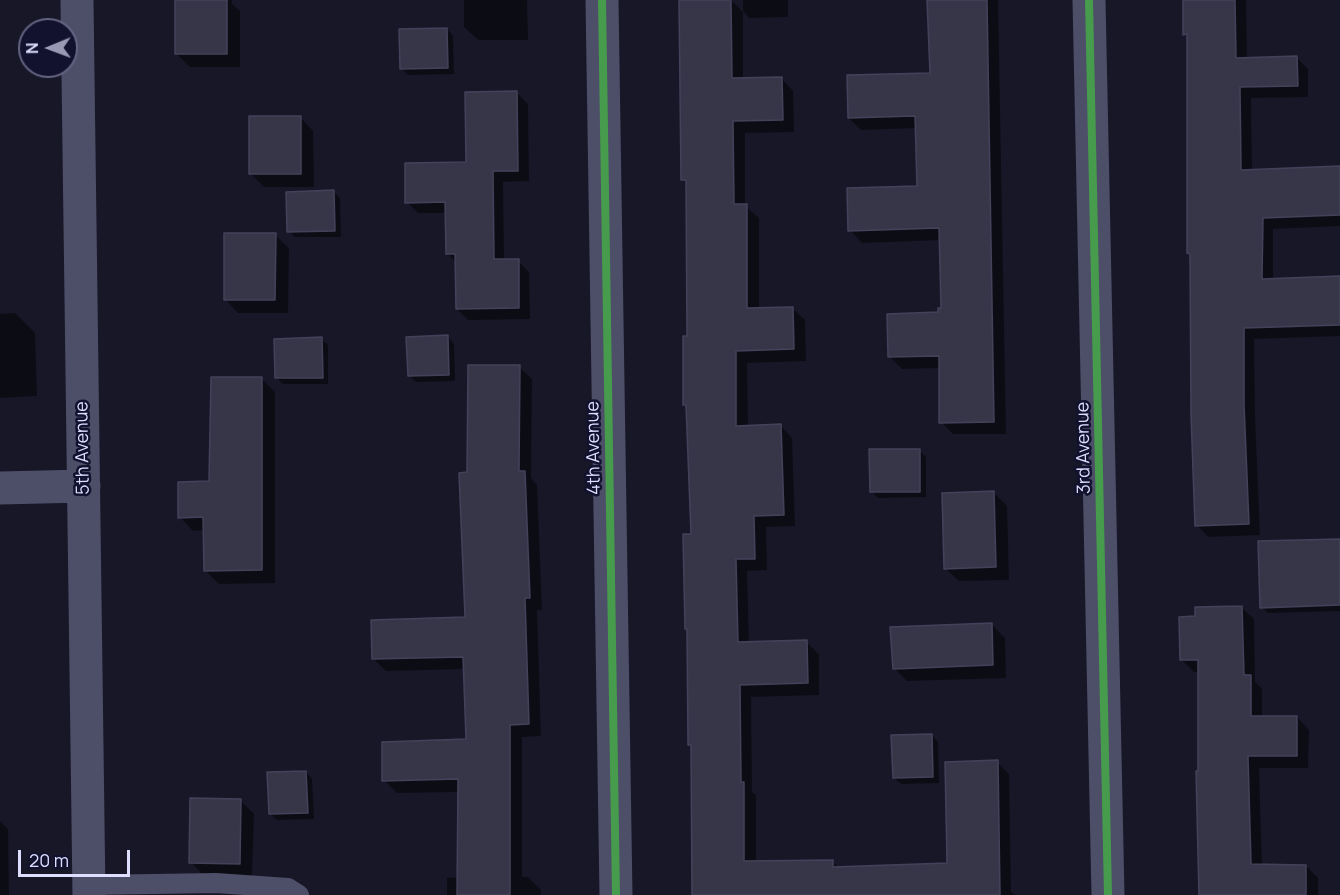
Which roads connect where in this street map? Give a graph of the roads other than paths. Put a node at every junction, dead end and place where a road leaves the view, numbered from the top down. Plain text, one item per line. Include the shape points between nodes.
1 (77, 0) edge
2 (603, 0) edge
3 (1089, 0) edge
4 (84, 486) junction
5 (0, 488) edge
6 (89, 890) edge
7 (299, 895) edge
8 (616, 895) edge
9 (1108, 895) edge

1 - 4 street, 5th Avenue
2 - 8 street, 4th Avenue
3 - 9 street, 3rd Avenue
4 - 5 street
4 - 6 street, 5th Avenue
6 - 7 lane via 216,883 288,888

